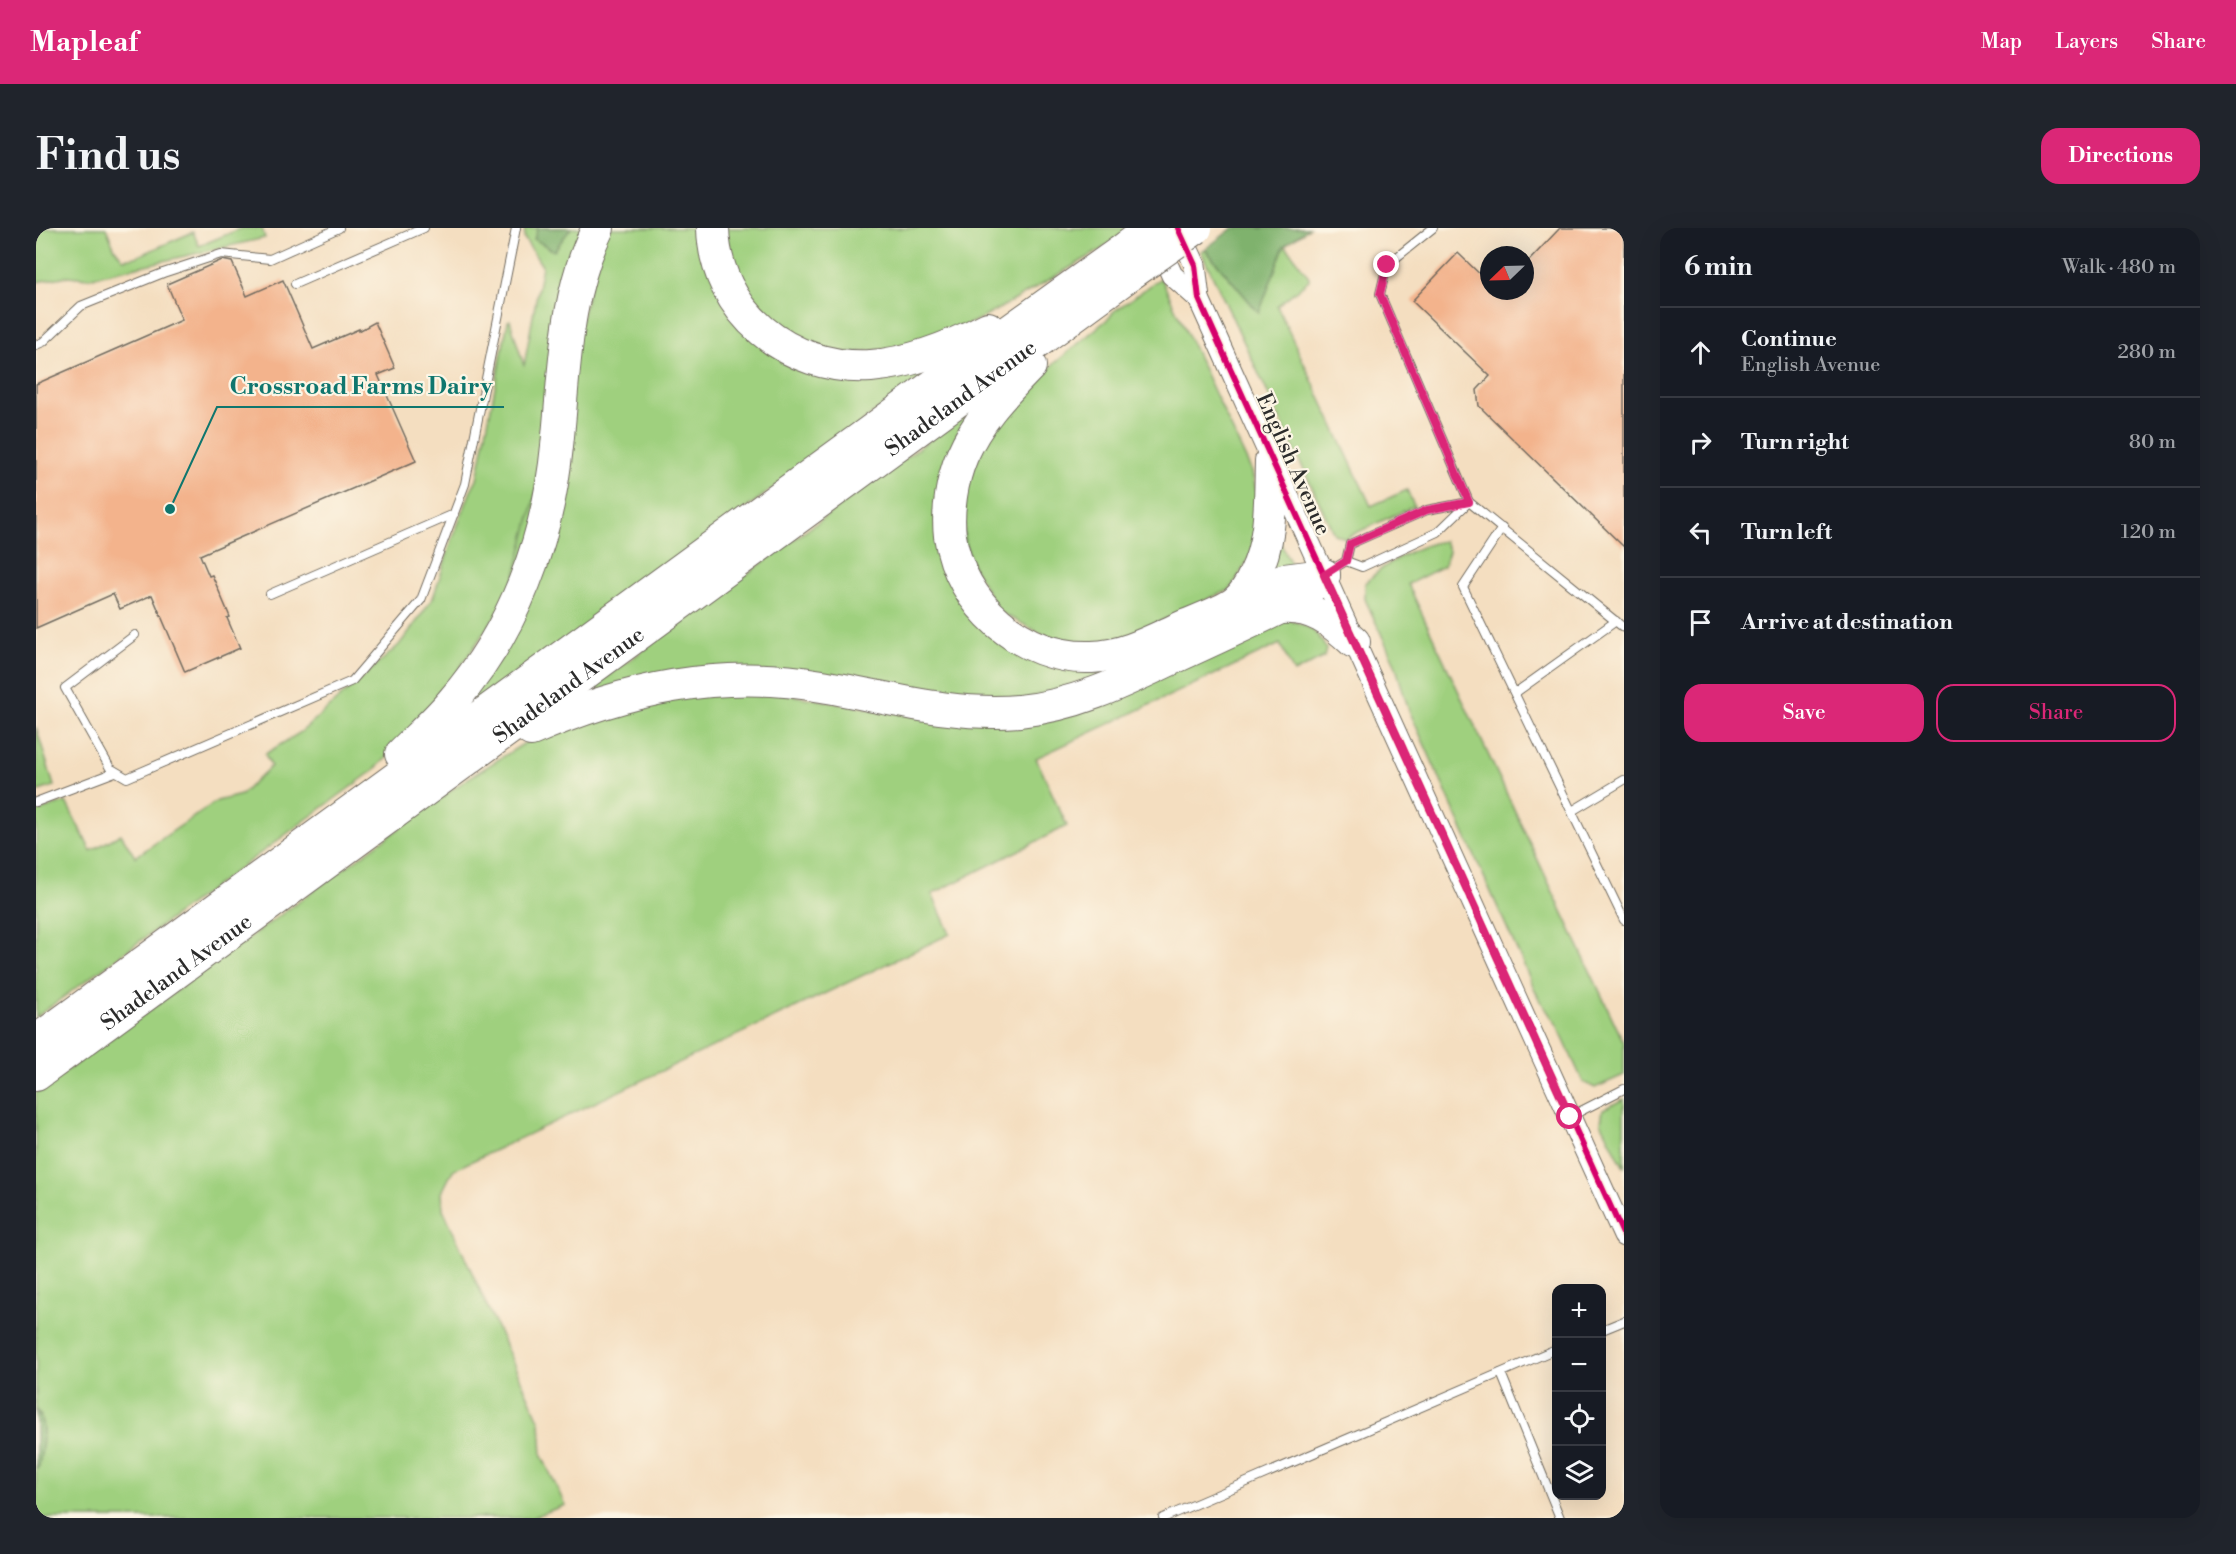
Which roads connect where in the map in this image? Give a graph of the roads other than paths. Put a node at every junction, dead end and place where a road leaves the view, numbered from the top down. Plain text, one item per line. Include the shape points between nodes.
1 (339, 228) edge
2 (424, 228) edge
3 (516, 228) edge
4 (598, 228) edge
5 (713, 228) edge
6 (1151, 228) edge
7 (1178, 228) edge
8 (1196, 228) edge
9 (1433, 228) edge
10 (1124, 263) junction
11 (295, 284) dead end
12 (1072, 285) junction
13 (1101, 294) junction
14 (1199, 299) junction
15 (36, 345) edge
16 (1271, 461) junction
17 (1469, 502) junction
18 (454, 514) junction
19 (1502, 528) junction
20 (1335, 568) junction
21 (270, 594) dead end
22 (1235, 603) junction
23 (1280, 608) junction
24 (1616, 621) junction
25 (1624, 628) edge
26 (135, 635) dead end
27 (1354, 642) junction
28 (1515, 693) junction
29 (490, 744) junction
30 (115, 772) junction
31 (1624, 780) edge
32 (36, 802) edge
33 (1572, 811) junction
34 (321, 832) junction
35 (1624, 920) edge
36 (36, 1041) edge
37 (36, 1075) edge
38 (1624, 1089) edge
39 (1570, 1117) junction
40 (1624, 1236) edge
41 (1624, 1321) edge
42 (1606, 1328) edge
43 (1552, 1351) edge
44 (1501, 1373) junction
45 (1163, 1518) edge
46 (1560, 1518) edge

1 - 15 lane via 270,259 221,254 163,273 81,306
2 - 11 lane
3 - 18 lane via 465,484
4 - 34 highway via 578,278 570,316 547,513 514,607 487,654 452,702
5 - 12 highway via 718,266 743,312 779,344 833,364 878,365 937,351
6 - 10 highway, bridge
6 - 14 street, English Avenue via 1172,275
7 - 14 street, English Avenue via 1195,265
8 - 10 highway, bridge
9 - 17 lane via 1387,265 1380,294
10 - 12 highway
10 - 13 highway
12 - 34 highway, Shadeland Avenue
13 - 22 highway via 1002,394 970,439 950,507 950,536 962,576 981,605 1016,637 1047,651 1072,656 1131,650
13 - 29 highway, Shadeland Avenue
14 - 16 street, English Avenue
16 - 20 street, English Avenue
16 - 22 highway via 1268,538 1254,576
17 - 19 lane
17 - 20 lane via 1438,532 1362,567
17 - 20 lane via 1427,510 1350,544
18 - 21 lane
18 - 30 lane via 421,600 352,681 135,775 127,778
19 - 24 lane
19 - 28 lane via 1463,587
20 - 22 highway via 1284,580
20 - 23 highway
20 - 27 street, English Avenue
23 - 27 highway via 1293,607 1325,617
23 - 29 highway via 1104,691 1040,708 968,711 802,683 721,680 617,697
24 - 25 lane
24 - 28 lane
26 - 30 lane via 65,688
27 - 39 street, English Avenue
28 - 33 lane
29 - 37 highway, Shadeland Avenue
30 - 32 lane
31 - 33 lane
33 - 35 lane
34 - 36 highway, Shadeland Avenue
38 - 39 lane
39 - 40 street, English Avenue
41 - 42 lane
43 - 44 lane
44 - 45 lane
44 - 46 lane

